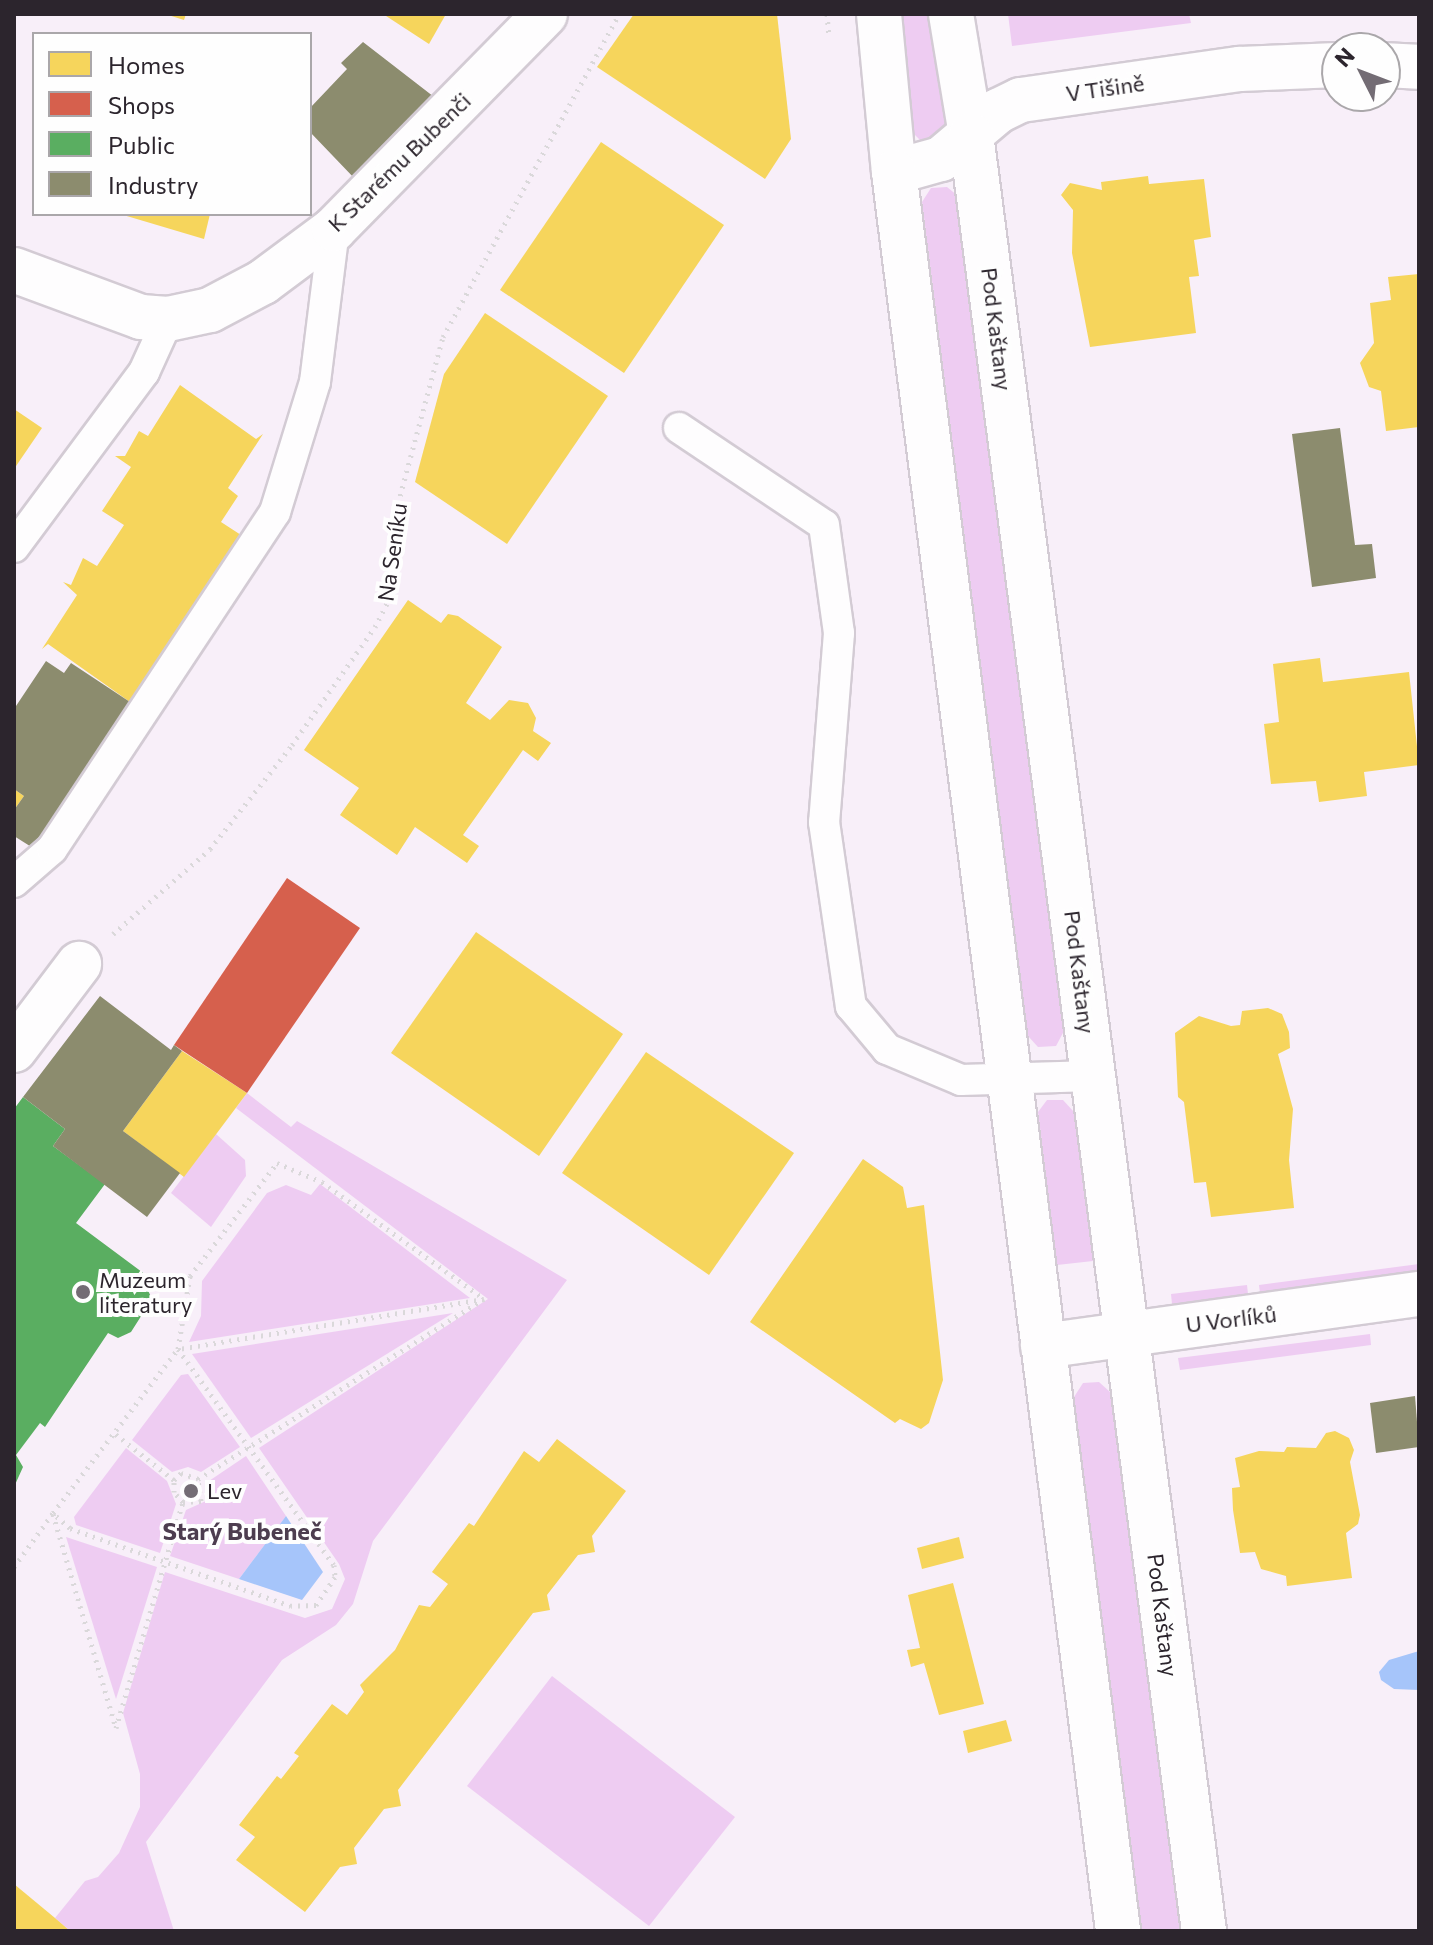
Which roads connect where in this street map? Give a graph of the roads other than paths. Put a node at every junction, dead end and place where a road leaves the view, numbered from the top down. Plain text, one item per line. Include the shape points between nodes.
1 (545, 14) edge
2 (879, 14) edge
3 (951, 14) edge
4 (1321, 66) edge
5 (971, 135) junction
6 (894, 172) junction
7 (334, 229) junction
8 (14, 270) edge
9 (168, 319) junction
10 (679, 428) dead end
11 (14, 547) edge
12 (14, 882) edge
13 (79, 964) road end
14 (14, 1050) edge
15 (1093, 1076) junction
16 (1009, 1077) junction
17 (1419, 1294) edge
18 (1127, 1334) junction
19 (1043, 1346) junction
20 (1118, 1931) edge
21 (1204, 1931) edge

1 - 7 main road, K Starému Bubenči
2 - 6 main road
3 - 5 main road, Pod Kaštany
4 - 5 main road, V Tišině via 1240,69 1021,100 998,111
5 - 6 main road, V Tišině via 941,159
5 - 15 main road, Pod Kaštany
6 - 16 main road
7 - 9 main road, K Starému Bubenči via 234,298 210,310
7 - 12 lane via 315,382 275,512 52,849
8 - 9 main road, K Starému Bubenči via 115,310
9 - 11 lane via 144,372
10 - 16 lane via 824,525 839,633 824,822 851,1006 887,1049 961,1080
13 - 14 main road
15 - 16 lane
15 - 18 main road, Pod Kaštany
16 - 19 main road
17 - 18 main road, U Vorlíků
18 - 19 main road, U Vorlíků
18 - 21 main road, Pod Kaštany
19 - 20 main road

